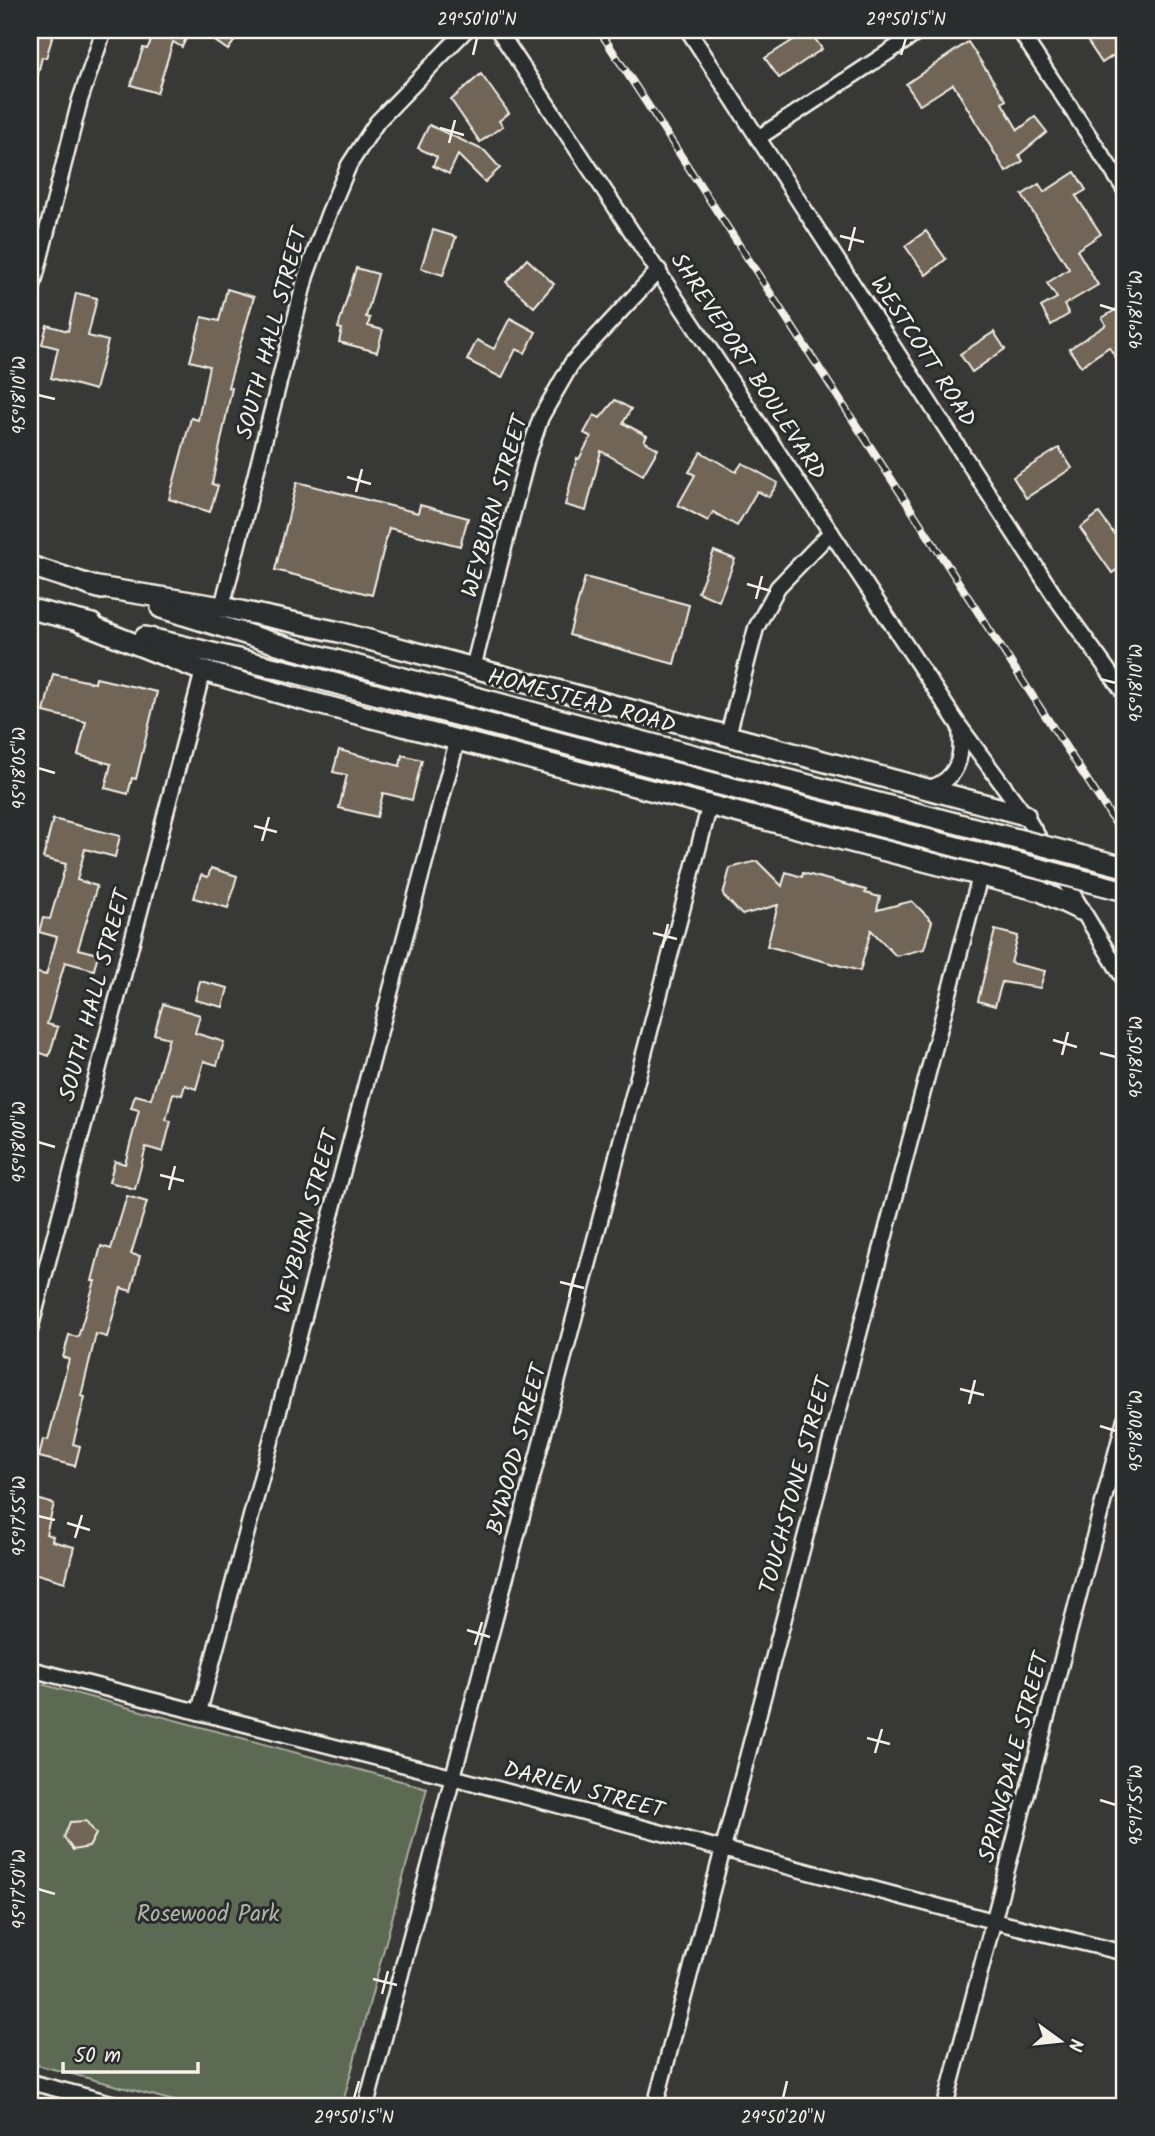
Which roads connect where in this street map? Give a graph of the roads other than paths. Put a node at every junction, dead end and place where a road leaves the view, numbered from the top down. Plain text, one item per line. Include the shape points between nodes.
1 (104, 30) edge
2 (466, 30) edge
3 (498, 30) edge
4 (688, 30) edge
5 (922, 30) edge
6 (1019, 30) edge
7 (758, 138) junction
8 (1125, 190) edge
9 (659, 270) junction
10 (30, 298) edge
11 (831, 532) junction
12 (30, 566) edge
13 (91, 586) junction
14 (222, 607) junction
15 (30, 608) edge
16 (80, 622) junction
17 (473, 668) junction
18 (203, 671) junction
19 (1121, 677) edge
20 (1125, 694) edge
21 (960, 727) junction
22 (728, 735) junction
23 (457, 741) junction
24 (930, 788) junction
25 (710, 804) junction
26 (1025, 815) junction
27 (1125, 867) edge
28 (980, 876) junction
29 (1061, 876) junction
30 (1040, 891) junction
31 (1125, 891) edge
32 (1080, 910) junction
33 (1125, 981) edge
34 (30, 1330) edge
35 (1125, 1419) edge
36 (30, 1670) edge
37 (199, 1713) junction
38 (452, 1777) junction
39 (722, 1850) junction
40 (993, 1922) junction
41 (1125, 1953) edge
42 (30, 2082) edge
43 (95, 2103) edge
44 (123, 2106) edge
45 (366, 2106) edge
46 (655, 2106) edge
47 (945, 2106) edge

1 - 10 street via 80,100
2 - 14 street, SOUTH HALL STREET via 377,122 349,165 306,276
3 - 9 street, SHREVEPORT BOULEVARD
4 - 7 street, WESTCOTT ROAD
5 - 7 street
6 - 8 street
7 - 19 street, WESTCOTT ROAD via 1056,598
9 - 11 street, SHREVEPORT BOULEVARD
9 - 17 street, WEYBURN STREET via 572,363 541,417
11 - 21 street, SHREVEPORT BOULEVARD
11 - 22 street via 778,587 756,628
12 - 13 main road, HOMESTEAD ROAD
13 - 14 main road
13 - 27 main road, HOMESTEAD ROAD, bridge via 294,649
14 - 17 main road
15 - 16 main road, HOMESTEAD ROAD
16 - 18 main road
16 - 31 main road, HOMESTEAD ROAD, bridge via 288,671
17 - 22 main road
18 - 23 main road
18 - 34 street, SOUTH HALL STREET
19 - 20 street, WESTCOTT ROAD
21 - 24 street via 961,759 948,779
21 - 26 street, SHREVEPORT BOULEVARD
22 - 24 main road
23 - 25 main road
23 - 37 street, WEYBURN STREET
24 - 26 main road
25 - 28 main road
25 - 38 street, BYWOOD STREET
26 - 29 street, SHREVEPORT BOULEVARD
28 - 30 main road
28 - 39 street, TOUCHSTONE STREET
29 - 30 main road
29 - 32 street, SHREVEPORT BOULEVARD
30 - 32 main road
32 - 33 street, SHREVEPORT BOULEVARD
35 - 40 street, SPRINGDALE STREET
36 - 37 street, DARIEN STREET
37 - 38 street, DARIEN STREET
38 - 39 street, DARIEN STREET
38 - 45 street, BYWOOD STREET
39 - 40 street, DARIEN STREET
39 - 46 street, TOUCHSTONE STREET
40 - 41 street, DARIEN STREET
40 - 47 street, SPRINGDALE STREET
42 - 43 street
43 - 44 street

